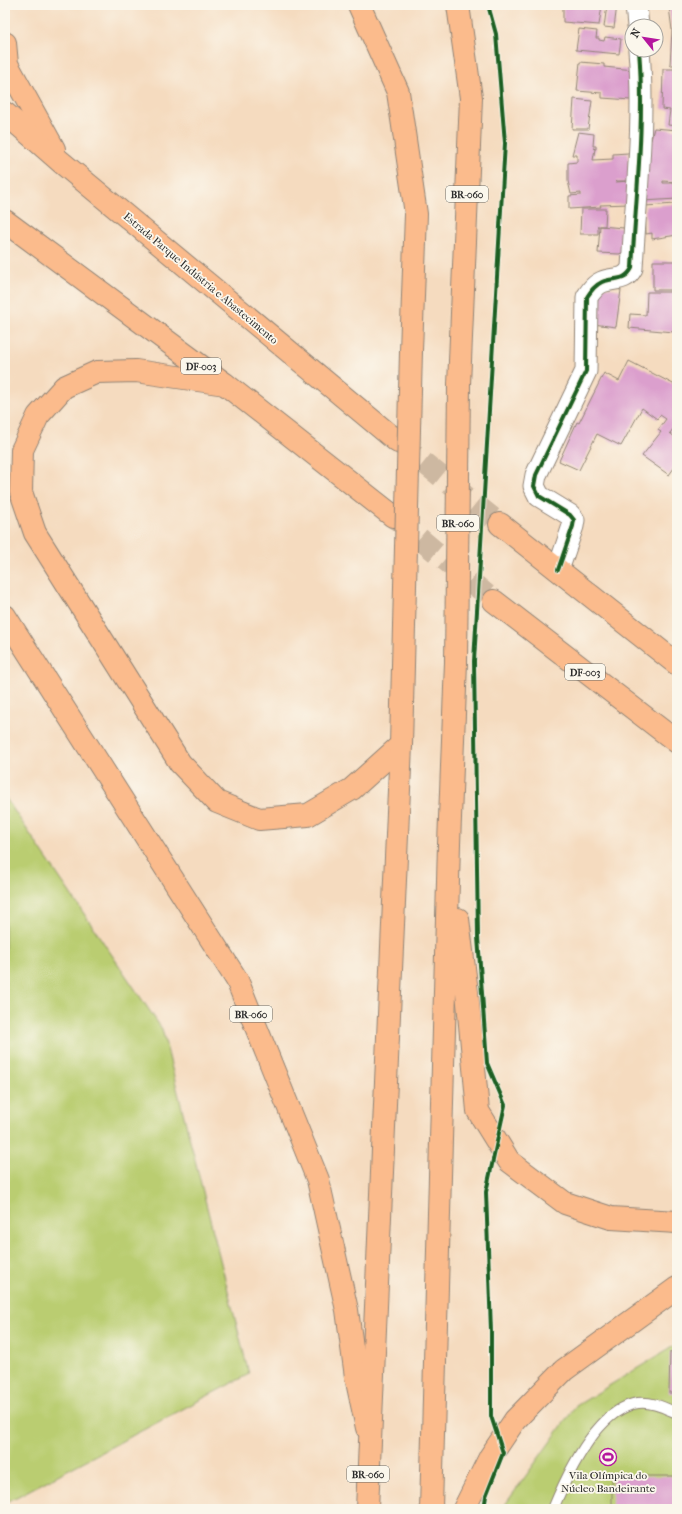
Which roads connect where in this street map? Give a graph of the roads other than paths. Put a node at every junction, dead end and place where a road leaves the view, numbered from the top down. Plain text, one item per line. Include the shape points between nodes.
1 (359, 5) edge
2 (458, 5) edge
3 (636, 5) edge
4 (637, 18) edge
5 (5, 43) edge
6 (640, 58) edge
7 (5, 113) edge
8 (61, 162) junction
9 (5, 220) edge
10 (225, 384) junction
11 (398, 442) tunnel mouth
12 (393, 516) tunnel mouth
13 (500, 524) tunnel mouth
14 (558, 570) junction
15 (494, 601) tunnel mouth
16 (5, 616) edge
17 (677, 664) edge
18 (677, 742) edge
19 (401, 745) junction
20 (449, 844) junction
21 (677, 1222) edge
22 (677, 1288) edge
23 (677, 1412) edge
24 (370, 1440) junction
25 (367, 1509) edge
26 (431, 1509) edge
27 (464, 1509) edge
28 (553, 1509) edge

1 - 19 main road, BR-060, bridge via 398,92 416,214
2 - 20 main road, BR-060, bridge via 471,98 459,385 456,662
3 - 4 street
5 - 8 main road via 7,64
6 - 14 street via 641,129 632,268 624,277 601,282 592,288 586,297 586,371 536,475 534,486 539,496 574,520
7 - 8 main road, Estrada Parque Indústria e Abastecimento
8 - 11 main road, Estrada Parque Indústria e Abastecimento
9 - 10 main road, DF-003
10 - 12 main road, DF-003
10 - 19 main road via 136,371 97,372 64,387 38,416 22,450 21,492 35,533 180,764 217,802 259,819 308,815 352,788
13 - 14 main road
14 - 17 main road
15 - 18 main road, DF-003
16 - 24 main road, BR-060 via 237,980 318,1180 347,1310 356,1377
19 - 24 main road, BR-060
20 - 21 main road via 478,1111 509,1161 565,1203 611,1218
20 - 26 main road, BR-060
22 - 27 main road via 564,1370 515,1420 490,1457
23 - 28 lane via 639,1403 607,1418 575,1462
24 - 25 main road, BR-060

